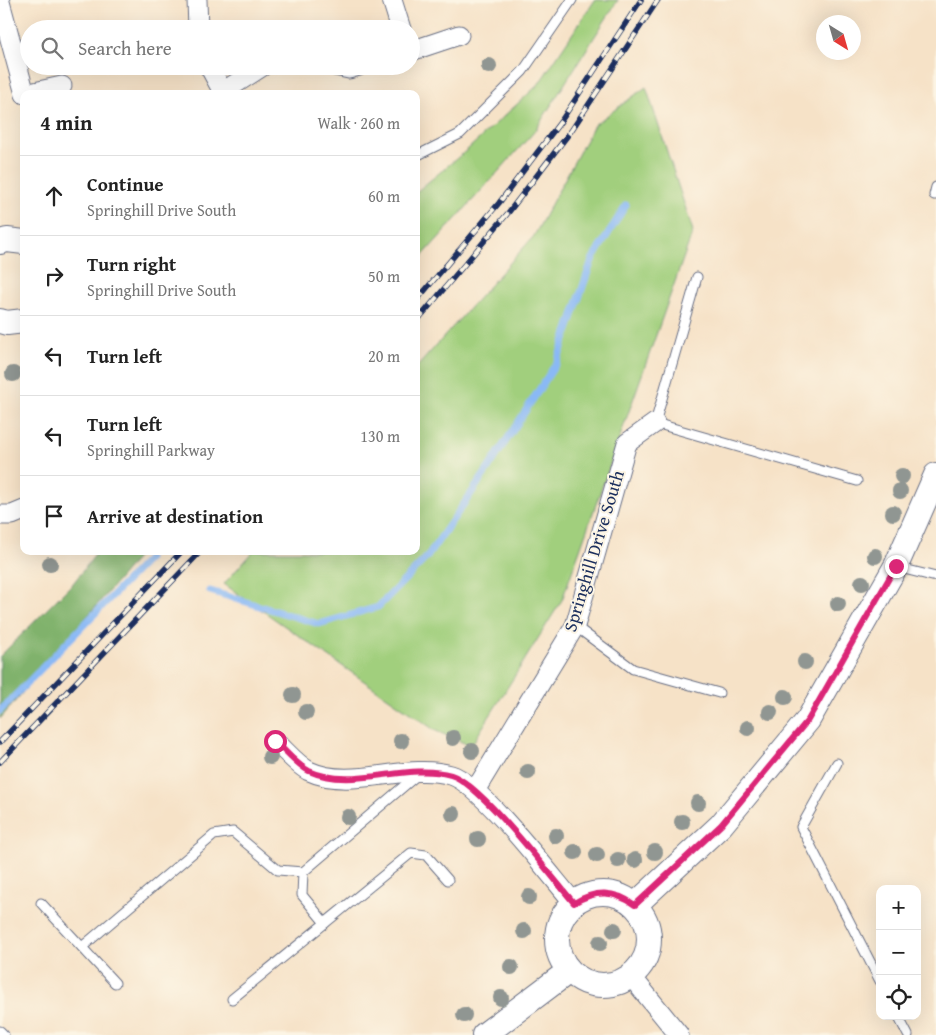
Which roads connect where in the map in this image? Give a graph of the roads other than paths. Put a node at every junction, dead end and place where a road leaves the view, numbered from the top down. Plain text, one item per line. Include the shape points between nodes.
1 (197, 0) edge
2 (392, 0) edge
3 (572, 0) edge
4 (0, 2) edge
5 (198, 20) edge
6 (398, 20) edge
7 (458, 35) dead end
8 (420, 48) edge
9 (214, 75) edge
10 (250, 75) edge
11 (62, 86) dead end
12 (24, 90) edge
13 (44, 90) edge
14 (223, 90) edge
15 (227, 90) edge
16 (420, 154) edge
17 (936, 187) edge
18 (936, 195) edge
19 (0, 242) edge
20 (20, 242) edge
21 (697, 276) dead end
22 (0, 321) edge
23 (20, 321) edge
24 (655, 423) junction
25 (936, 475) edge
26 (857, 481) dead end
27 (20, 512) edge
28 (0, 515) edge
29 (896, 566) junction
30 (936, 577) edge
31 (575, 626) junction
32 (719, 693) dead end
33 (275, 741) dead end
34 (837, 763) dead end
35 (421, 771) junction
36 (476, 789) junction
37 (302, 872) junction
38 (448, 880) dead end
39 (41, 903) dead end
40 (574, 903) junction
41 (635, 905) junction
42 (325, 923) junction
43 (82, 947) junction
44 (569, 971) junction
45 (877, 975) edge
46 (631, 976) junction
47 (115, 983) dead end
48 (232, 999) dead end
49 (900, 1020) edge
50 (0, 1031) edge
51 (4, 1035) edge
52 (484, 1035) edge
53 (679, 1035) edge
54 (908, 1035) edge

1 - 5 street
2 - 6 street
3 - 16 lane via 509,85 460,134
4 - 12 street
7 - 8 street
9 - 14 street
10 - 15 street
11 - 13 street
17 - 18 lane
19 - 20 street
21 - 24 lane
22 - 23 street
24 - 26 lane
24 - 31 street, Springhill Drive South via 627,443
25 - 29 street
27 - 28 street
29 - 30 lane
29 - 41 street via 808,720 721,825
31 - 32 lane via 633,669
31 - 36 street, Springhill Drive South
33 - 35 street via 309,770 346,779
34 - 45 lane via 801,827
35 - 36 street via 453,775
35 - 37 lane
36 - 40 street
37 - 42 lane via 302,895
37 - 43 lane via 278,870 233,832 214,835
38 - 42 lane via 426,855 411,854
39 - 43 lane
40 - 41 street via 585,896 611,893
40 - 44 street via 563,914 557,928 560,958
41 - 46 street via 649,934 642,964
42 - 48 lane
43 - 47 lane
44 - 46 street via 579,979 606,986
44 - 52 street
46 - 53 street
49 - 54 lane
50 - 51 lane

